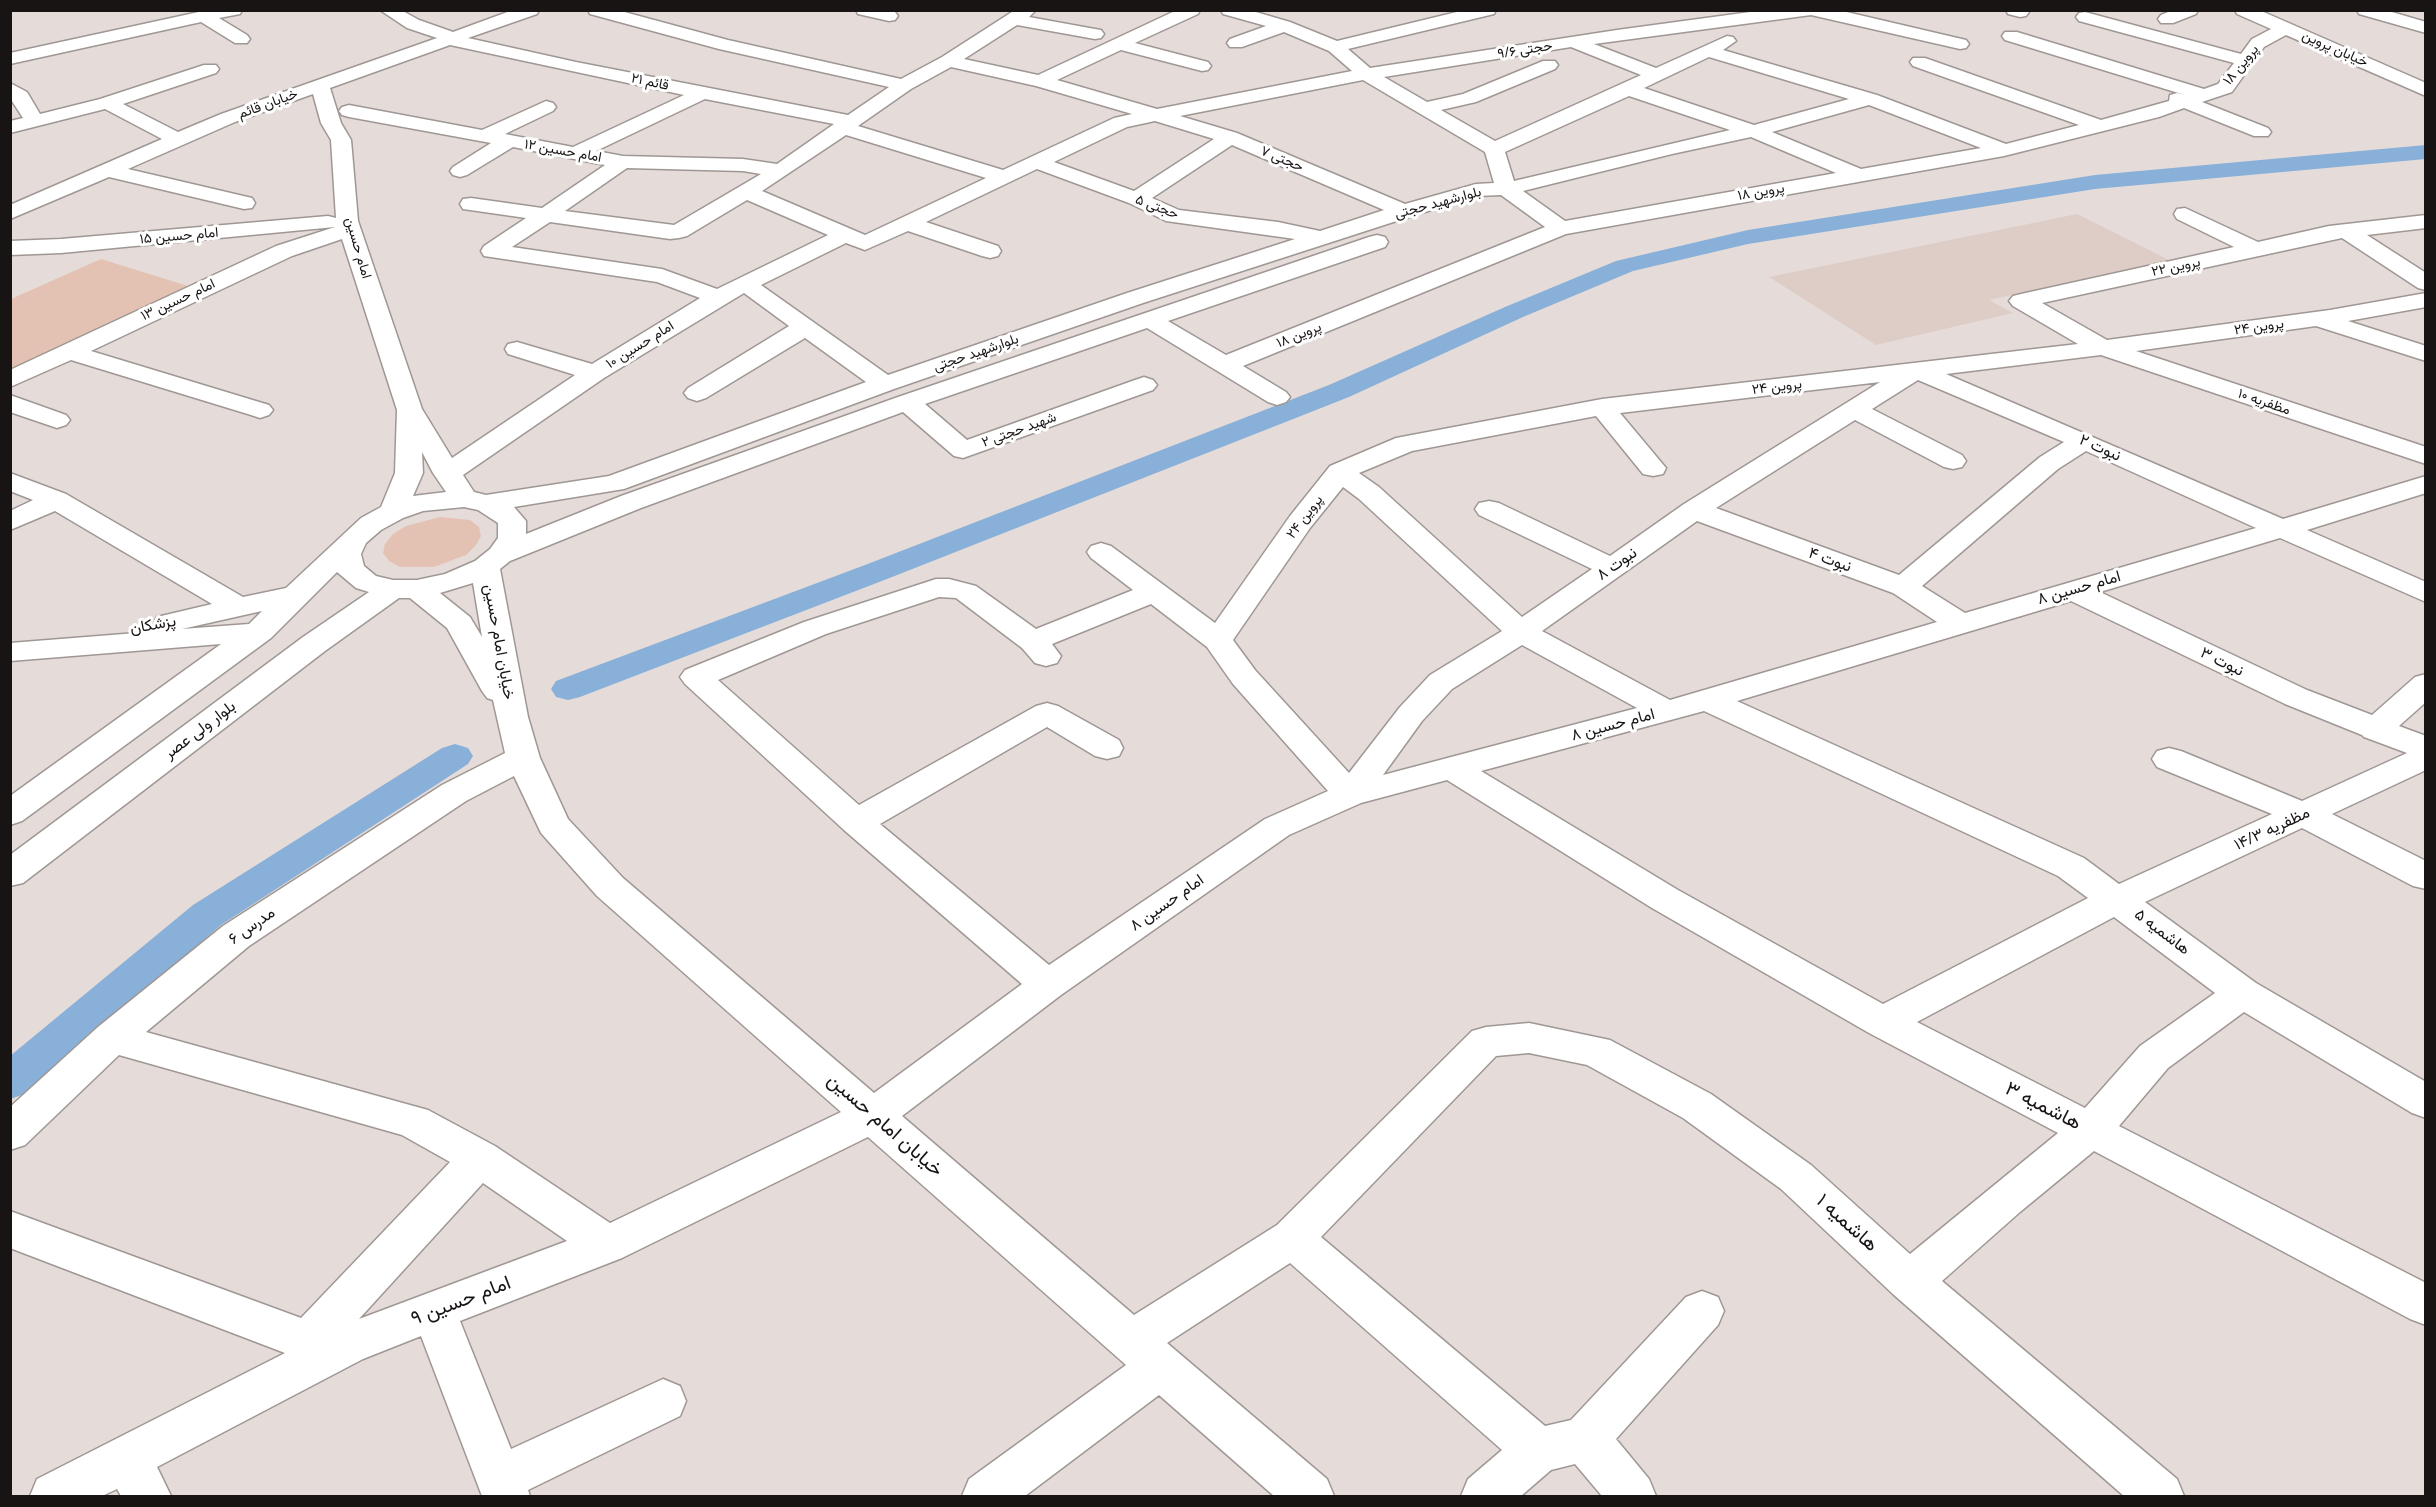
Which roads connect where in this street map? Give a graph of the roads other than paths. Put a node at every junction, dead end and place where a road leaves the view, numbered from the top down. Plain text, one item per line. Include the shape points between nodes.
1 (140, 10) edge
2 (234, 10) edge
3 (388, 10) edge
4 (531, 10) edge
5 (596, 10) edge
6 (864, 10) edge
7 (1192, 10) edge
8 (1229, 10) edge
9 (1295, 10) edge
10 (1756, 10) edge
11 (1811, 10) edge
12 (2190, 10) edge
13 (2277, 10) edge
14 (2365, 10) edge
15 (1482, 11) edge
16 (2249, 13) edge
17 (1021, 15) edge
18 (1641, 15) edge
19 (889, 16) dead end
20 (1774, 16) junction
21 (204, 17) junction
22 (2085, 17) dead end
23 (2167, 19) dead end
24 (1266, 21) junction
25 (1367, 21) dead end
26 (1284, 26) junction
27 (1685, 26) junction
28 (159, 27) junction
29 (2286, 28) junction
30 (2426, 28) edge
31 (1095, 34) dead end
32 (1393, 34) junction
33 (1617, 35) junction
34 (2011, 36) dead end
35 (242, 39) dead end
36 (453, 39) junction
37 (1573, 42) junction
38 (1236, 43) dead end
39 (1118, 44) junction
40 (1960, 44) dead end
41 (1335, 47) junction
42 (1708, 51) junction
43 (404, 56) junction
44 (10, 59) edge
45 (948, 61) junction
46 (2247, 61) junction
47 (1919, 62) dead end
48 (201, 65) dead end
49 (1549, 65) dead end
50 (1202, 66) dead end
51 (1366, 74) junction
52 (1657, 75) junction
53 (1040, 81) junction
54 (904, 85) junction
55 (320, 86) junction
56 (10, 89) edge
57 (1628, 89) junction
58 (2426, 90) edge
59 (2156, 91) dead end
60 (703, 93) junction
61 (2194, 98) junction
62 (1870, 99) junction
63 (2121, 101) dead end
64 (107, 103) junction
65 (546, 107) dead end
66 (203, 108) dead end
67 (1425, 108) junction
68 (349, 111) junction
69 (2152, 113) junction
70 (1157, 116) junction
71 (224, 120) junction
72 (35, 121) junction
73 (846, 124) junction
74 (2182, 125) dead end
75 (2100, 126) junction
76 (10, 127) edge
77 (258, 130) dead end
78 (1753, 131) junction
79 (2261, 132) dead end
80 (483, 137) junction
81 (1230, 137) junction
82 (178, 140) junction
83 (341, 140) junction
84 (509, 141) junction
85 (1494, 148) junction
86 (2004, 150) junction
87 (578, 152) junction
88 (623, 162) junction
89 (1036, 162) junction
90 (109, 171) junction
91 (460, 171) dead end
92 (780, 171) junction
93 (1857, 175) junction
94 (1004, 177) junction
95 (1506, 189) junction
96 (745, 192) junction
97 (1136, 199) junction
98 (471, 204) dead end
99 (1404, 211) junction
100 (10, 213) edge
101 (2185, 214) dead end
102 (542, 215) junction
103 (2426, 221) edge
104 (907, 223) junction
105 (349, 225) junction
106 (1561, 228) junction
107 (2346, 231) junction
108 (183, 235) junction
109 (845, 235) junction
110 (1319, 237) junction
111 (10, 248) edge
112 (2255, 249) junction
113 (990, 251) dead end
114 (744, 283) junction
115 (2426, 283) edge
116 (718, 297) junction
117 (2426, 300) edge
118 (1148, 319) junction
119 (2318, 319) junction
120 (805, 327) junction
121 (2103, 348) junction
122 (517, 350) dead end
123 (69, 352) junction
124 (2426, 354) edge
125 (1226, 364) junction
126 (1916, 370) junction
127 (595, 373) junction
128 (10, 380) edge
129 (885, 384) junction
130 (1144, 385) dead end
131 (697, 393) dead end
132 (1277, 397) dead end
133 (907, 402) junction
134 (10, 403) edge
135 (1602, 407) junction
136 (409, 409) junction
137 (260, 410) dead end
138 (1854, 410) junction
139 (57, 420) dead end
140 (2084, 441) junction
141 (2426, 456) edge
142 (1953, 462) dead end
143 (1653, 468) dead end
144 (1340, 472) junction
145 (447, 473) junction
146 (10, 481) edge
147 (2426, 484) edge
148 (56, 500) junction
149 (475, 501) junction
150 (1489, 509) dead end
151 (1694, 510) junction
152 (393, 512) junction
153 (10, 522) edge
154 (2282, 529) junction
155 (354, 539) junction
156 (1101, 552) dead end
157 (493, 561) junction
158 (1611, 567) junction
159 (1903, 587) junction
160 (404, 589) junction
161 (2072, 590) junction
162 (1155, 592) junction
163 (2426, 593) edge
164 (295, 595) junction
165 (237, 607) junction
166 (1959, 623) junction
167 (258, 632) junction
168 (1521, 632) junction
169 (1218, 640) junction
170 (314, 644) junction
171 (10, 650) edge
172 (2426, 684) edge
173 (1707, 700) junction
174 (1666, 711) junction
175 (512, 717) junction
176 (2375, 730) junction
177 (1107, 748) dead end
178 (2426, 748) edge
179 (2426, 757) edge
180 (523, 758) junction
181 (2169, 759) dead end
182 (1450, 767) junction
183 (1350, 795) junction
184 (10, 813) edge
185 (2303, 814) junction
186 (856, 822) junction
187 (10, 874) edge
188 (2426, 877) edge
189 (2118, 899) junction
190 (1048, 985) junction
191 (2243, 993) junction
192 (1883, 1022) junction
193 (111, 1038) junction
194 (2426, 1102) edge
195 (874, 1115) junction
196 (2091, 1130) junction
197 (10, 1134) edge
198 (480, 1158) junction
199 (10, 1229) edge
200 (1292, 1238) junction
201 (607, 1245) junction
202 (1910, 1281) junction
203 (2426, 1305) edge
204 (434, 1311) junction
205 (1702, 1311) dead end
206 (328, 1343) junction
207 (1147, 1354) junction
208 (663, 1401) dead end
209 (1585, 1439) junction
210 (1538, 1450) junction
211 (137, 1478) edge
212 (502, 1488) edge
213 (54, 1497) edge
214 (986, 1497) edge
215 (1310, 1497) edge
216 (1485, 1497) edge
217 (1632, 1497) edge
218 (2160, 1497) edge

1 - 28 street
2 - 21 street
3 - 36 street, قائم ۲۱ via 412,24
4 - 36 street, خیابان قائم
5 - 54 street via 725,45
6 - 19 street
7 - 39 street
8 - 24 street
9 - 24 street
10 - 20 street
11 - 20 street
11 - 40 street
12 - 23 street
13 - 16 street
14 - 30 street
15 - 32 street
16 - 29 street, خیابان پروین
17 - 31 street
17 - 45 street
18 - 27 street
18 - 33 street
20 - 27 street
20 - 42 street
21 - 28 street
21 - 35 street
22 - 46 street
24 - 26 street
25 - 32 street
26 - 38 street
26 - 41 street
27 - 33 street, حجتی ۹/۶
28 - 44 street
29 - 46 street, پروین ۱۸ via 2258,43
29 - 58 street, خیابان پروین
32 - 41 street
33 - 37 street, حجتی ۹/۶
34 - 61 street
36 - 43 street, خیابان قائم
36 - 60 street, قائم ۲۱
37 - 51 street, حجتی ۹/۶
37 - 52 street
39 - 50 street
39 - 53 street
41 - 51 street
42 - 52 street
42 - 62 street
43 - 55 street, خیابان قائم
43 - 68 street via 361,92
45 - 53 street, حجتی ۷
45 - 54 street
46 - 61 street, پروین ۱۸ via 2225,88
47 - 75 street
48 - 64 street
49 - 67 street via 1469,98
51 - 67 street
51 - 70 street, حجتی ۹/۶
52 - 57 street
53 - 70 street, حجتی ۷
54 - 73 street
55 - 71 street, خیابان قائم
55 - 83 street, امام حسین via 331,123
56 - 72 street via 20,96
57 - 78 street
57 - 85 street
59 - 61 street
60 - 73 street, قائم ۲۱
60 - 87 street
61 - 69 street, پروین ۱۸
61 - 79 street
62 - 78 street
62 - 86 street
63 - 69 street
64 - 72 street
64 - 82 street
65 - 80 street
66 - 71 street
67 - 85 street
68 - 80 street, امام حسین ۱۲
68 - 83 street
69 - 74 street
69 - 75 street, پروین ۱۸
70 - 81 street, حجتی ۷
70 - 89 street, حجتی ۹/۶ via 1121,122
71 - 77 street
71 - 82 street, خیابان قائم
72 - 76 street
73 - 92 street
73 - 94 street, قائم ۲۱
75 - 86 street, پروین ۱۸
78 - 93 street
78 - 95 street
80 - 84 street, امام حسین ۱۲
81 - 97 street
81 - 99 street, حجتی ۷
82 - 90 street, خیابان قائم
83 - 105 street, امام حسین
84 - 87 street, امام حسین ۱۲
84 - 91 street
85 - 95 street
86 - 93 street, پروین ۱۸
87 - 88 street, امام حسین ۱۲
88 - 92 street, امام حسین ۱۲ via 743,165
88 - 102 street
89 - 94 street, حجتی ۹/۶
89 - 97 street, حجتی ۵
90 - 100 street, خیابان قائم
90 - 108 street via 244,203
92 - 96 street
93 - 106 street, پروین ۱۸
94 - 104 street, حجتی ۹/۶
95 - 99 street, بلوارشهید حجتی via 1476,190
95 - 106 street
95 - 118 street, بلوارشهید حجتی via 1502,200
96 - 102 street via 675,232
96 - 109 street, حجتی ۹/۶
97 - 110 street, حجتی ۵ via 1174,216
98 - 102 street
99 - 110 street, بلوارشهید حجتی
101 - 112 street
102 - 116 street via 492,251 662,276
103 - 107 street, پروین ۲۲
104 - 109 street, حجتی ۹/۶ via 865,243
104 - 113 street
105 - 108 street, امام حسین ۱۵
105 - 123 street, امام حسین ۱۳ via 284,251
105 - 136 street, امام حسین
106 - 125 street, پروین ۱۸
107 - 112 street, پروین ۲۲
107 - 115 street
108 - 111 street, امام حسین ۱۵
109 - 114 street, ۱۰ امام حسین
110 - 129 street, بلوارشهید حجتی
112 - 121 street, پروین ۲۲ via 2021,301
114 - 116 street, ۱۰ امام حسین
114 - 120 street
116 - 127 street, ۱۰ امام حسین
117 - 119 street, پروین ۲۴
118 - 125 street
118 - 133 street, بلوارشهید حجتی
119 - 121 street, پروین ۲۴
119 - 124 street
120 - 129 street
120 - 131 street
121 - 126 street, پروین ۲۴
121 - 141 street, مظفریه ۱۰
122 - 127 street
123 - 128 street, امام حسین ۱۳
123 - 137 street
125 - 132 street
126 - 135 street, پروین ۲۴
126 - 138 street, نبوت ۸
126 - 140 street, نبوت ۲
127 - 145 street, ۱۰ امام حسین
129 - 149 street, بلوارشهید حجتی via 614,483
130 - 133 street, شهید حجتی ۲ via 963,450
133 - 157 street, بلوارشهید حجتی via 632,502
134 - 139 street
135 - 143 street
135 - 144 street, پروین ۲۴ via 1405,444
136 - 145 street, امام حسین
136 - 152 street, امام حسین via 409,472
138 - 142 street
138 - 151 street, نبوت ۸
140 - 154 street, نبوت ۲
140 - 159 street via 2049,463
144 - 168 street via 1369,493
144 - 169 street, پروین ۲۴
145 - 149 street, امام حسین
146 - 148 street
147 - 154 street, امام حسین ۸
148 - 153 street
148 - 165 street
149 - 152 street, بلوارشهید حجتی via 419,503
149 - 157 street via 502,510 512,521 512,538
150 - 158 street
151 - 158 street, نبوت ۸
151 - 159 street, نبوت ۴
152 - 155 street, بلوارشهید حجتی via 370,524
154 - 161 street, امام حسین ۸
154 - 163 street, نبوت ۲
155 - 160 street via 347,554 350,570 366,582
155 - 164 street
156 - 162 street
157 - 160 street, بلوارشهید حجتی via 454,581
157 - 175 street, خیابان امام حسین
158 - 168 street, نبوت ۸
159 - 166 street, نبوت ۴
160 - 170 street, بلوار ولی عصر
160 - 175 street, خیابان امام حسین via 459,623
161 - 166 street, امام حسین ۸
161 - 176 street, نبوت ۳ via 2296,697
162 - 169 street
162 - 186 street via 1040,648 966,592 936,588 814,628 696,677
164 - 165 street, پزشکان
164 - 167 street
165 - 171 street, پزشکان via 166,624
166 - 173 street, امام حسین ۸
167 - 170 street, پزشکان
167 - 171 street, پزشکان
167 - 184 street
168 - 174 street
168 - 183 street, نبوت ۸ via 1441,682 1411,714
169 - 183 street via 1244,677
170 - 187 street, بلوار ولی عصر
172 - 176 street
173 - 174 street, امام حسین ۸
173 - 189 street, هاشمیه ۵ via 2071,867
174 - 182 street, امام حسین ۸
175 - 180 street, خیابان امام حسین
176 - 178 street, نبوت ۳
177 - 186 street via 1047,712
179 - 185 street, مظفریه ۱۴/۳
180 - 193 street, مدرس ۶ via 454,792 236,936
180 - 195 street, خیابان امام حسین via 553,825 610,887
181 - 185 street
182 - 183 street, امام حسین ۸
182 - 192 street, هاشمیه ۳ via 1665,899
183 - 190 street, امام حسین ۸ via 1277,827
185 - 188 street
185 - 189 street, مظفریه ۱۴/۳
186 - 190 street
189 - 191 street, هاشمیه ۵
189 - 192 street, مظفریه ۱۴/۳
190 - 195 street, امام حسین ۸
191 - 194 street, هاشمیه ۵
191 - 196 street via 2154,1057
192 - 196 street, هاشمیه ۳
193 - 197 street, مدرس ۶
193 - 198 street via 414,1122
195 - 201 street, امام حسین ۹
195 - 207 street, خیابان امام حسین
196 - 202 street
196 - 203 street, هاشمیه ۳
198 - 201 street
198 - 206 street
199 - 206 street
200 - 202 street, ۱ هاشمیه via 1486,1042 1529,1038 1596,1051 1697,1106 1796,1177
200 - 207 street
200 - 210 street
201 - 204 street, امام حسین ۹
202 - 218 street, ۱ هاشمیه
204 - 206 street, امام حسین ۹
204 - 212 street
205 - 209 street
206 - 211 street, امام حسین ۹
207 - 214 street
207 - 215 street, خیابان امام حسین
208 - 212 street
209 - 210 street
209 - 217 street
210 - 216 street
211 - 213 street, امام حسین ۹

